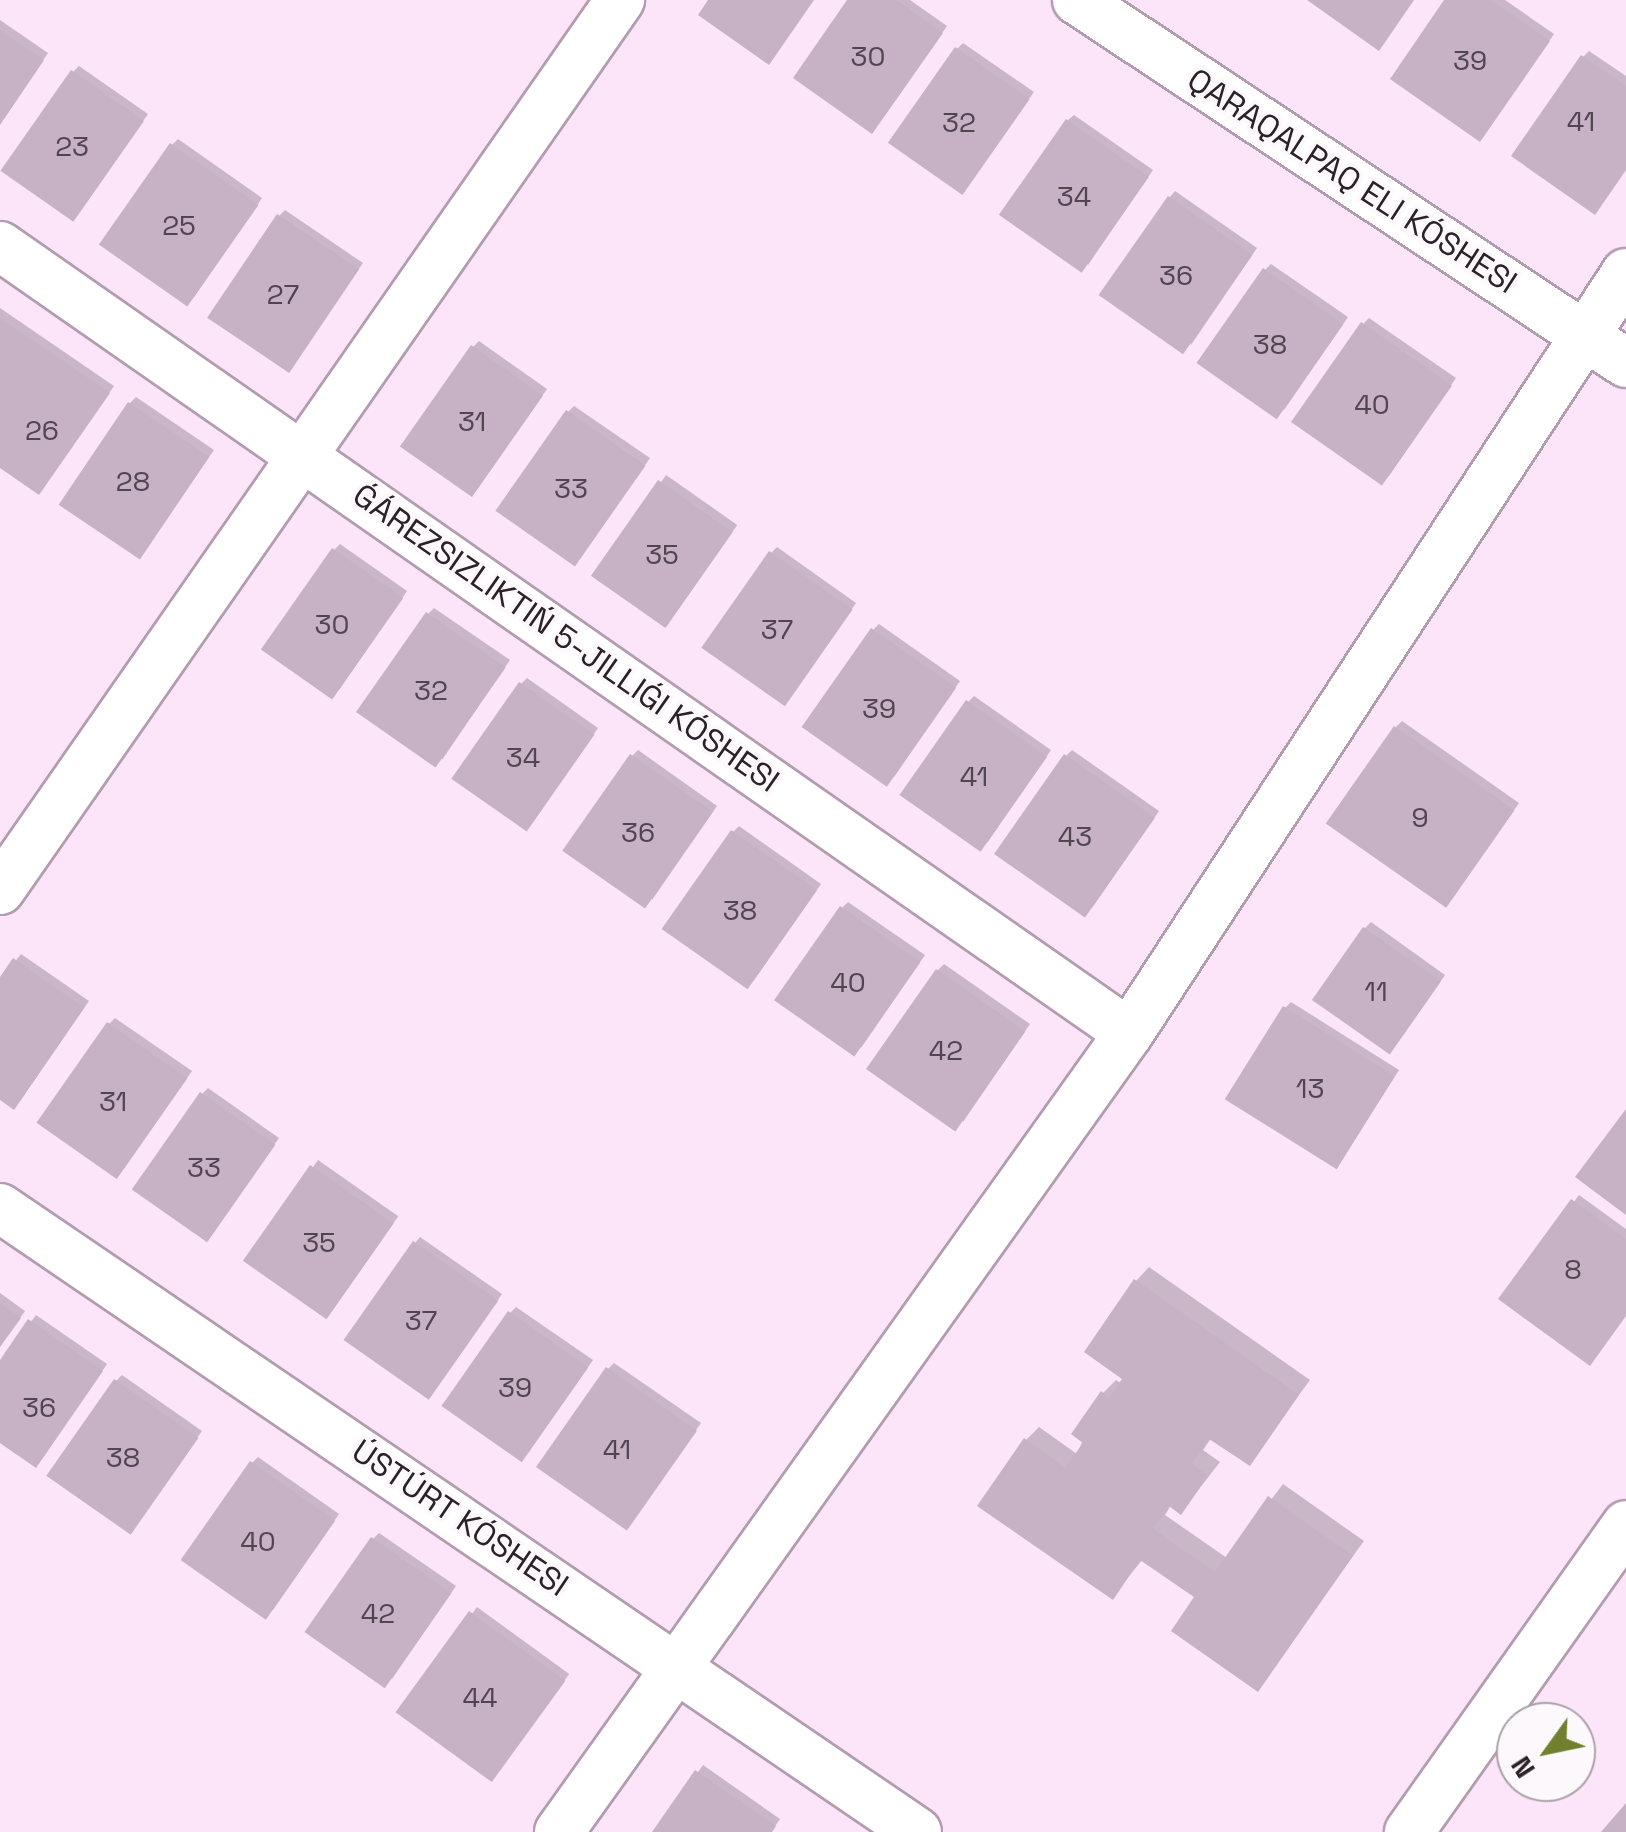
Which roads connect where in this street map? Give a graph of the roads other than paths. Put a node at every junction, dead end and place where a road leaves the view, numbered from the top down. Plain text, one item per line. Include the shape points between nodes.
1 (620, 0) edge
2 (1077, 0) edge
3 (0, 246) edge
4 (1626, 273) edge
5 (1585, 333) junction
6 (1626, 363) edge
7 (306, 454) junction
8 (0, 890) edge
9 (1129, 1032) junction
10 (0, 1208) edge
11 (1626, 1525) edge
12 (678, 1666) junction
13 (558, 1832) edge
14 (918, 1832) edge
15 (1409, 1832) edge

1 - 7 street
2 - 5 street, QARAQALPAQ ELI KÓSHESI
3 - 7 street
4 - 5 street
5 - 6 street, QARAQALPAQ ELI KÓSHESI
5 - 9 street
7 - 8 street
7 - 9 street
9 - 12 street
10 - 12 street, ÚSTÚRT KÓSHESI
11 - 15 street
12 - 13 street
12 - 14 street, ÚSTÚRT KÓSHESI

